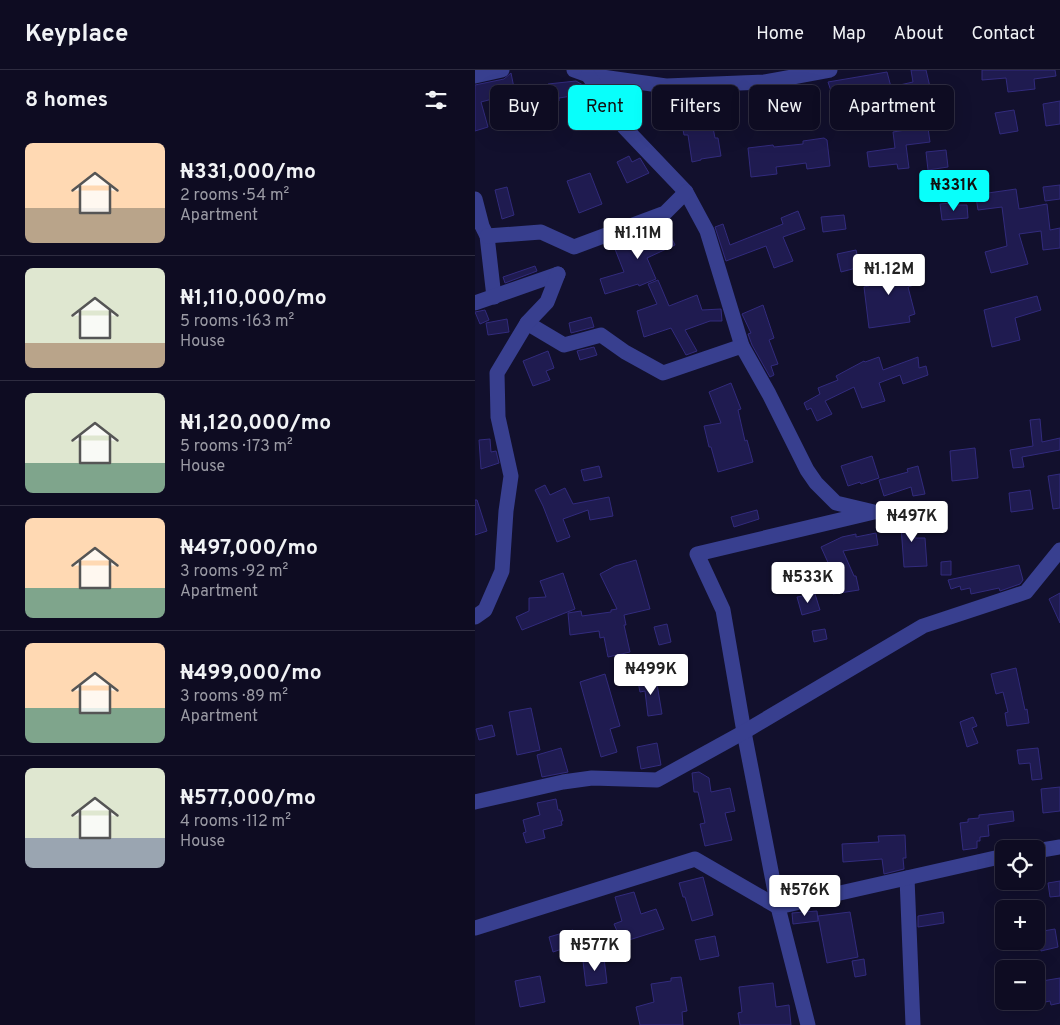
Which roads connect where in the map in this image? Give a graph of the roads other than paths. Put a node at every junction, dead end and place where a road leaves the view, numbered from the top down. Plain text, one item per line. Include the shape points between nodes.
1 (502, 70) edge
2 (830, 70) edge
3 (581, 73) edge
4 (475, 76) edge
5 (685, 192) junction
6 (475, 199) edge
7 (487, 236) junction
8 (494, 297) junction
9 (475, 304) edge
10 (527, 322) junction
11 (742, 346) junction
12 (1060, 550) edge
13 (475, 618) edge
14 (744, 732) junction
15 (475, 802) edge
16 (1060, 847) edge
17 (1045, 850) edge
18 (995, 858) edge
19 (907, 878) junction
20 (778, 907) junction
21 (475, 928) edge
22 (808, 1025) edge
23 (913, 1025) edge

1 - 4 street
2 - 3 street via 765,82 665,86
3 - 5 street
5 - 7 street via 665,213 574,247 541,232
5 - 11 street via 707,231
6 - 7 street
7 - 8 street
8 - 9 street
8 - 10 street via 558,274 547,302
10 - 11 street via 564,345 601,336 663,373
10 - 13 street via 497,373 498,417 511,476 502,571 485,610
11 - 14 street via 816,483 836,503 874,512 697,554 723,610
12 - 14 street via 1026,592 923,626
14 - 15 street via 657,780 592,778
14 - 20 street
16 - 17 street
18 - 19 street
19 - 20 street
19 - 23 street
20 - 21 street via 695,860
20 - 22 street

